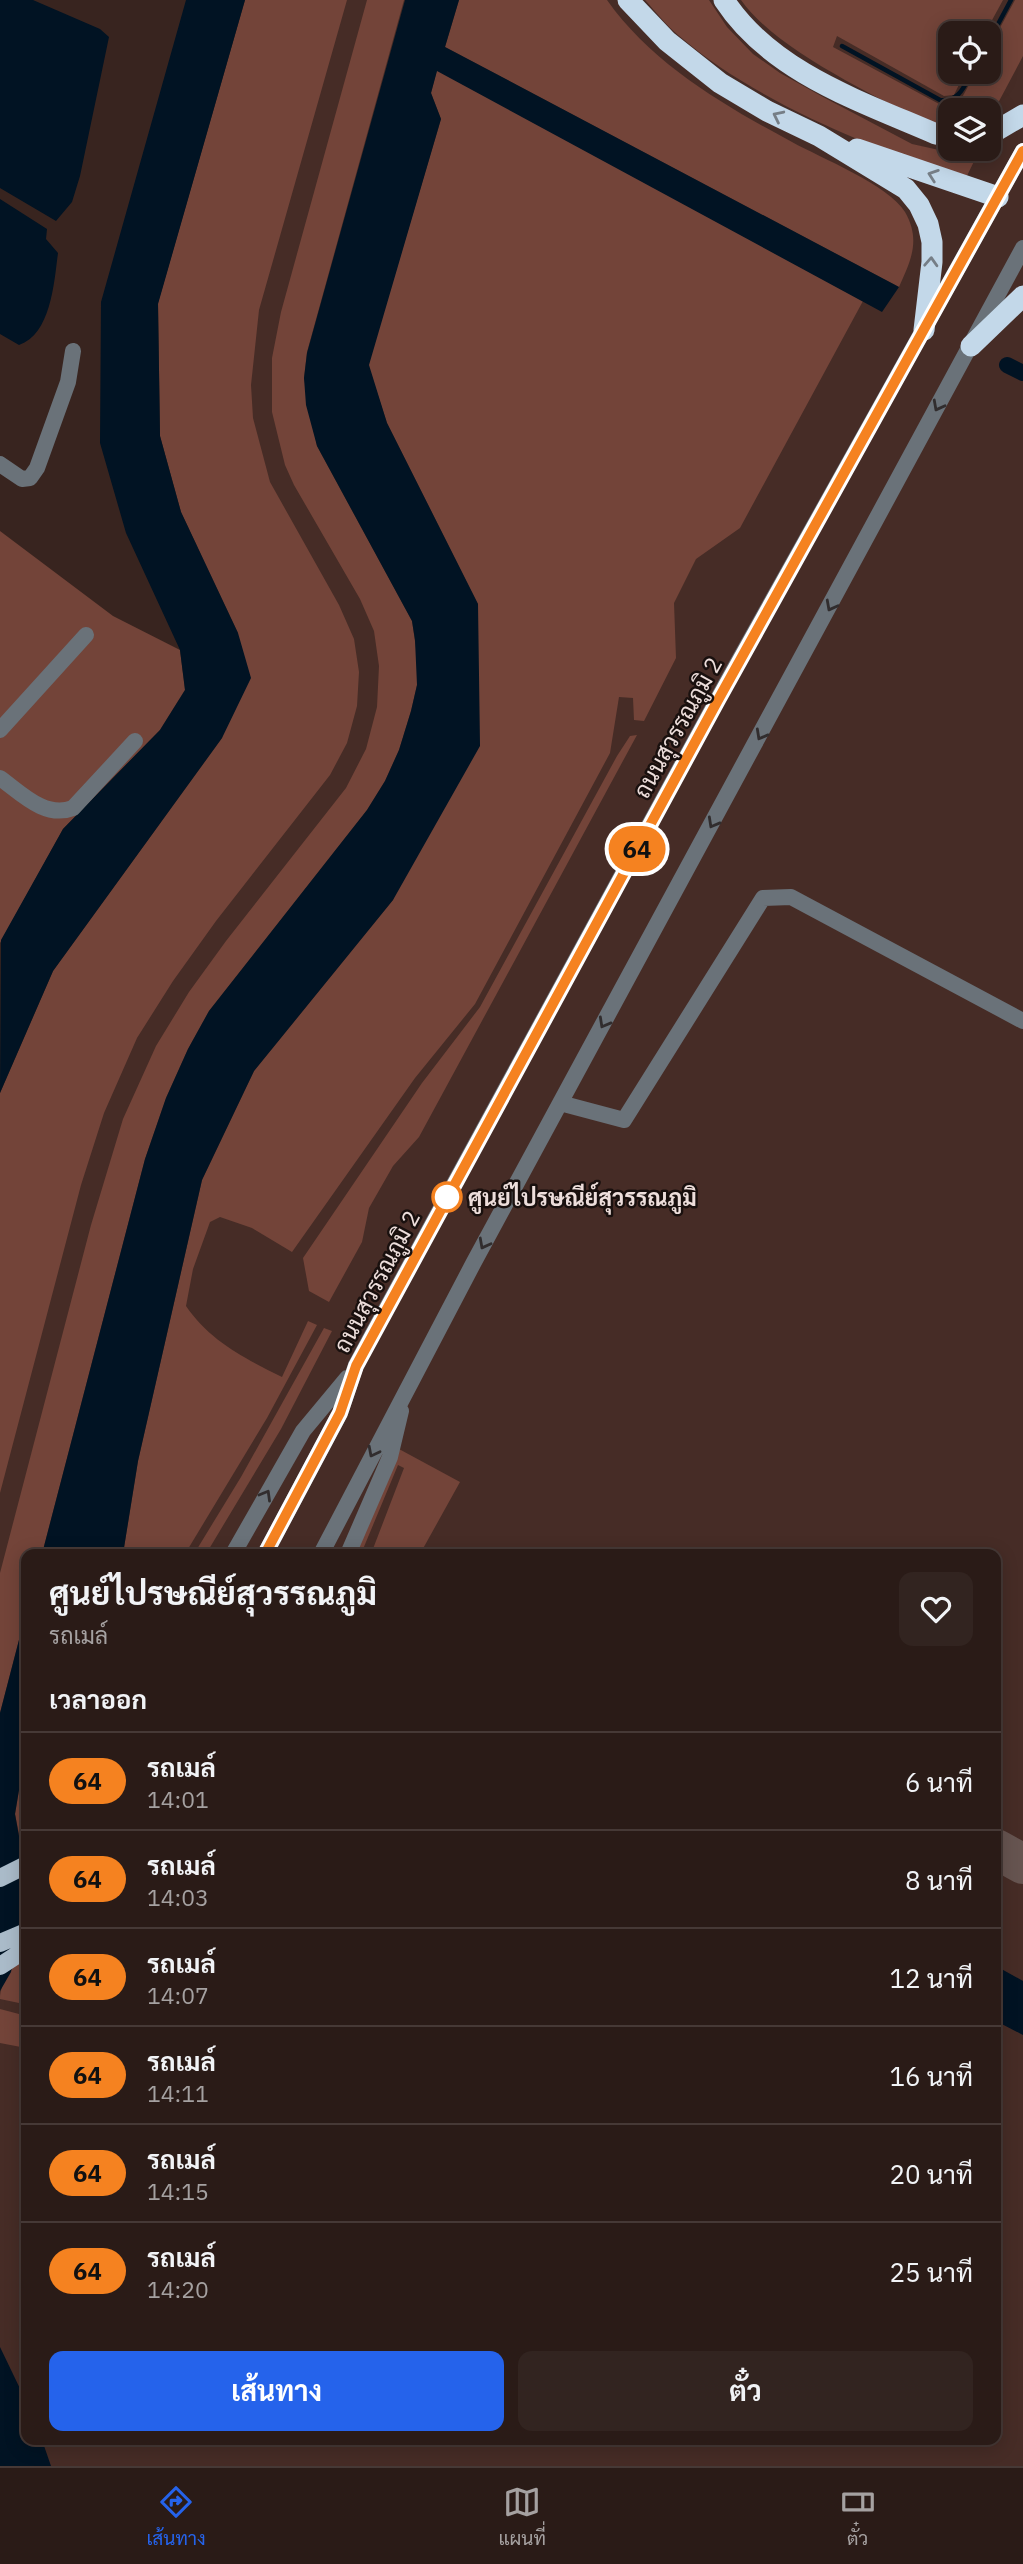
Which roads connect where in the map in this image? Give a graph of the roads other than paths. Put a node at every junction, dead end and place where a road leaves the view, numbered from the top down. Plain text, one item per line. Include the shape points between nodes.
1 (628, 0) edge
2 (724, 0) edge
3 (1023, 115) edge
4 (1001, 128) edge
5 (938, 134) edge
6 (820, 136) junction
7 (1023, 151) edge
8 (998, 197) junction
9 (1023, 248) edge
10 (1023, 296) edge
11 (924, 330) junction
12 (971, 346) junction
13 (73, 351) dead end
14 (0, 464) edge
15 (86, 635) dead end
16 (0, 730) edge
17 (135, 741) dead end
18 (0, 778) edge
19 (1023, 1021) edge
20 (561, 1103) junction
21 (356, 1366) junction
22 (405, 1392) junction
23 (236, 1549) edge
24 (268, 1549) edge
25 (324, 1549) edge
26 (350, 1549) edge
27 (21, 1868) edge
28 (0, 1878) edge
29 (21, 1934) edge
30 (0, 1943) edge
31 (21, 1952) edge
32 (0, 1966) edge

6 -> 1 highway via 720,83 667,41
2 - 5 highway via 736,18 785,61 828,86
3 - 4 highway
8 -> 6 highway
11 -> 6 highway via 932,242 919,205 906,189
7 - 8 street, ถนนสุวรรณภูมิ 2
8 - 11 street, ถนนสุวรรณภูมิ 2
9 - 12 street
10 - 12 highway
11 - 21 street, ถนนสุวรรณภูมิ 2
12 -> 20 street
13 - 14 street via 68,382 37,468 30,478 22,479
15 - 16 street
17 - 18 street via 73,808 63,812 40,807
19 - 20 street via 791,897 763,898 624,1120
20 -> 22 street
23 -> 21 street via 303,1431
21 - 24 street, ถนนสุวรรณภูมิ 2 via 340,1413
22 -> 25 street
22 - 26 street via 390,1457
27 - 28 main road
29 - 30 main road
31 - 32 main road

